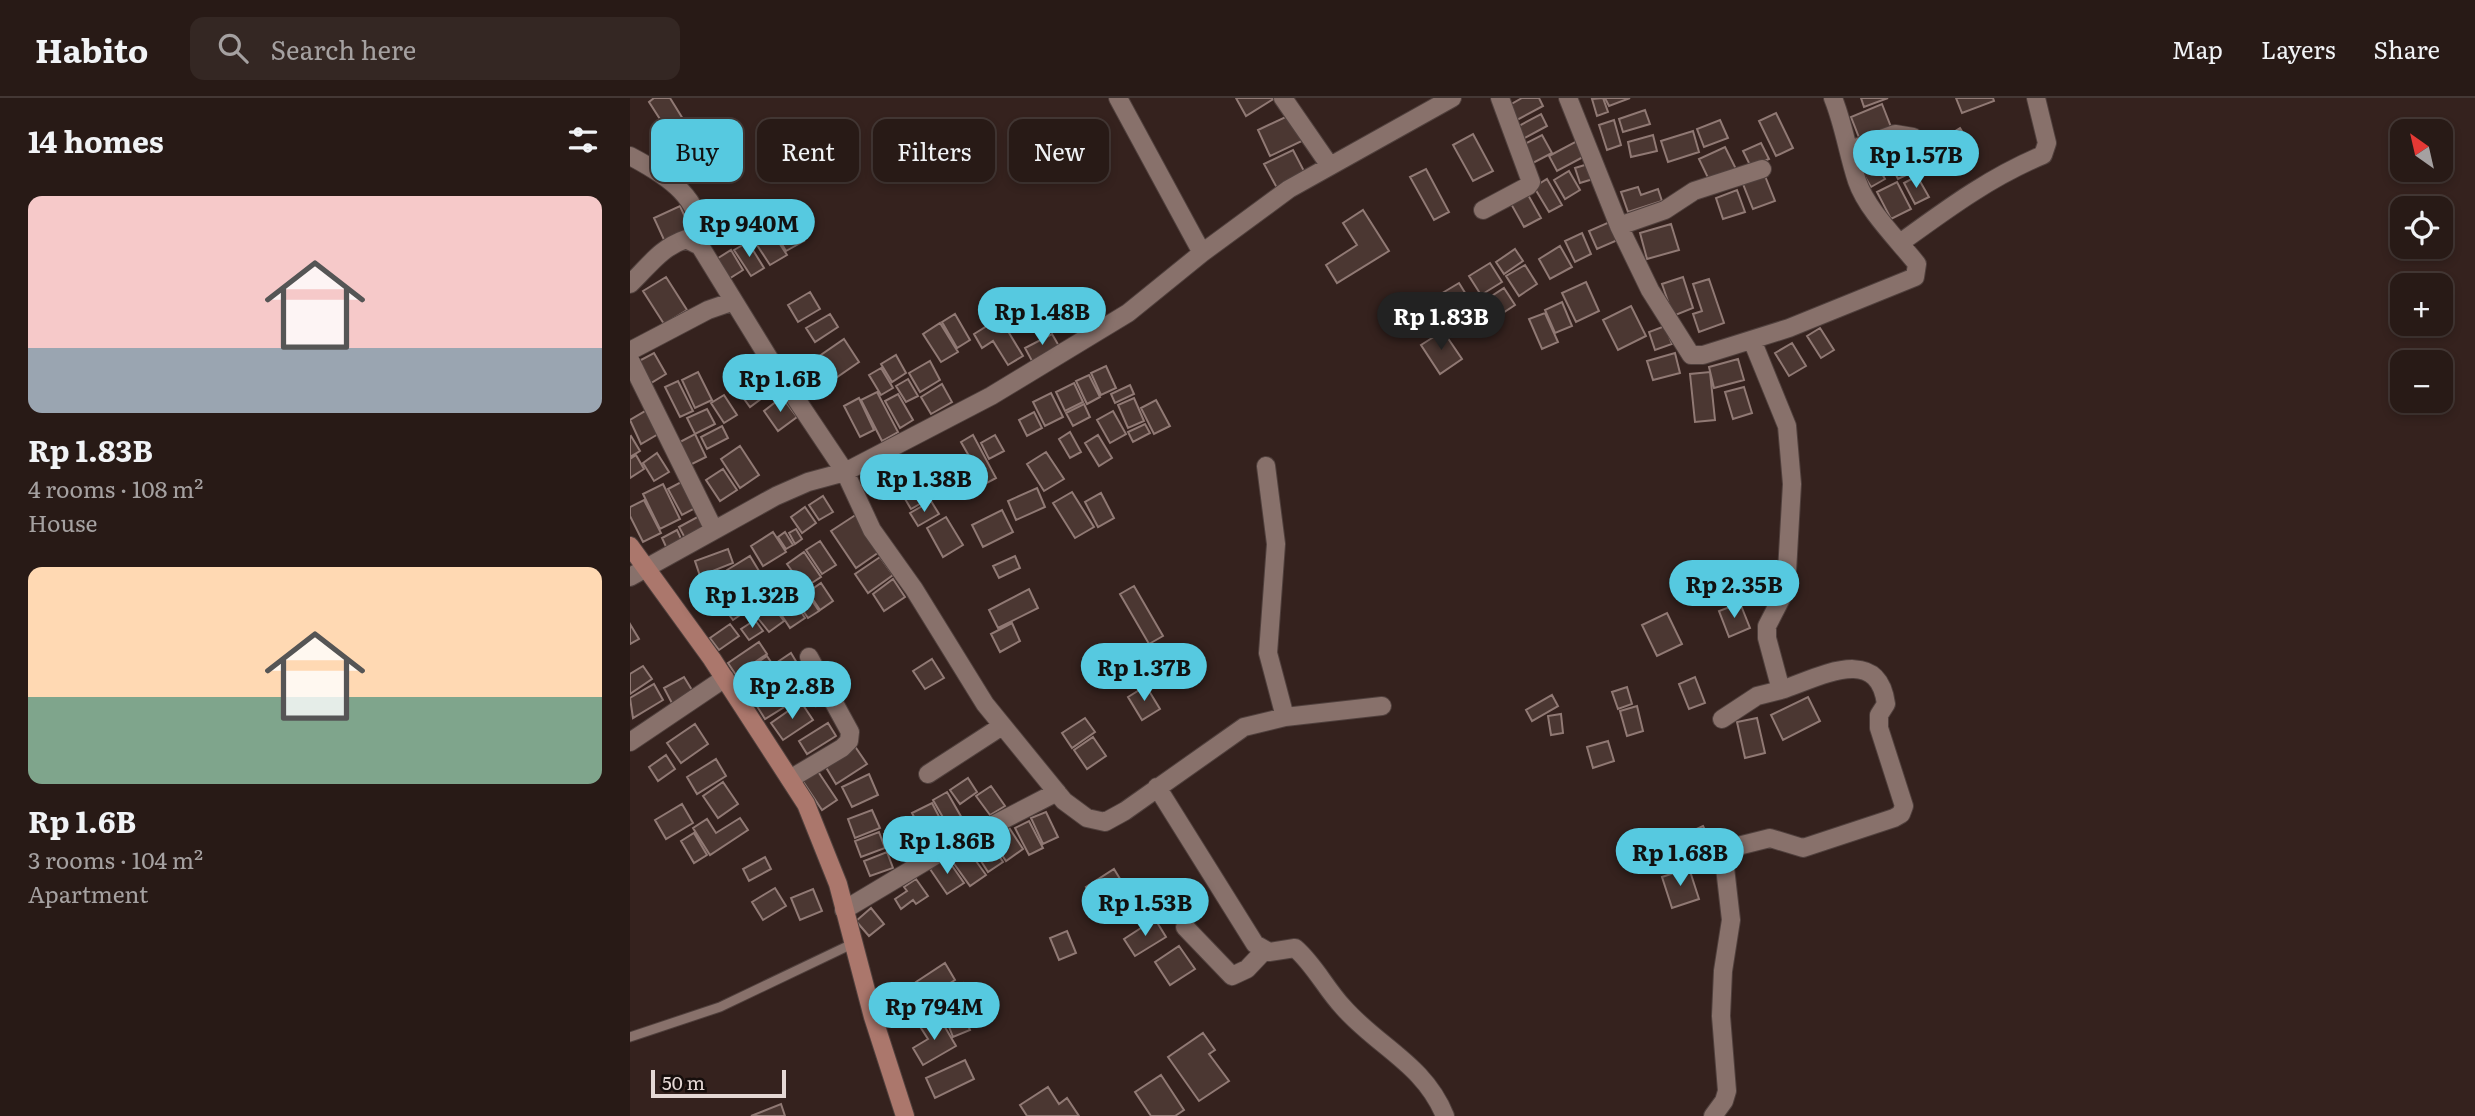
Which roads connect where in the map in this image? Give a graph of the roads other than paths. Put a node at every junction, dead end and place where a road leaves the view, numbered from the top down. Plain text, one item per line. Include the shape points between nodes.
1 (1118, 98) edge
2 (1283, 98) edge
3 (1452, 98) edge
4 (1500, 98) edge
5 (1568, 98) edge
6 (1833, 98) edge
7 (2036, 98) edge
8 (1913, 137) dead end
9 (1850, 150) junction
10 (630, 156) edge
11 (1330, 166) junction
12 (1762, 169) dead end
13 (1483, 210) dead end
14 (1619, 226) junction
15 (1900, 243) junction
16 (700, 246) junction
17 (1202, 253) junction
18 (630, 284) edge
19 (734, 301) junction
20 (1752, 340) junction
21 (630, 351) edge
22 (630, 360) edge
23 (1266, 466) dead end
24 (845, 471) junction
25 (714, 530) junction
26 (630, 546) edge
27 (638, 572) edge
28 (809, 657) dead end
29 (725, 678) junction
30 (1781, 690) junction
31 (1382, 706) dead end
32 (1285, 717) junction
33 (1722, 719) dead end
34 (1002, 726) junction
35 (630, 742) edge
36 (928, 774) dead end
37 (790, 779) junction
38 (1157, 787) junction
39 (1057, 792) junction
40 (845, 909) junction
41 (1185, 927) dead end
42 (852, 944) junction
43 (1264, 951) junction
44 (630, 1037) edge
45 (905, 1116) edge
46 (1445, 1116) edge
47 (1713, 1116) edge

1 - 17 street
2 - 11 street
3 - 11 street
4 - 13 street via 1531,182
5 - 14 street
6 - 9 street
7 - 15 street via 2047,144 2043,155 1972,190
8 - 9 street via 1895,134
9 - 15 street via 1857,182 1869,205
10 - 16 street via 670,179 688,198 702,230
11 - 17 street via 1289,189
12 - 14 street via 1694,191 1665,210
14 - 20 street via 1650,290 1690,355
15 - 20 street via 1917,264 1915,277 1907,283
16 - 18 street via 687,239 675,243 657,254
16 - 19 street
17 - 24 street via 1128,313 1014,382
19 - 21 street
19 - 24 street
20 - 30 street via 1787,426 1792,484 1786,589 1767,626
22 - 25 street
23 - 32 street via 1276,544 1268,653
24 - 25 street via 776,496
24 - 34 street via 872,530
25 - 27 street
26 - 27 street
27 - 29 street
28 - 37 street via 850,732 849,741
29 - 35 street
29 - 37 street
30 - 33 street via 1757,696
30 - 47 street via 1838,671 1866,668 1874,673 1886,704 1879,715 1880,728 1904,806 1894,818 1802,848 1770,838 1726,849 1731,920 1721,1017 1727,1091
31 - 32 street
32 - 38 street via 1244,727
34 - 36 street
34 - 39 street
37 - 40 street via 818,829
38 - 39 street via 1105,822 1087,818
38 - 43 street via 1255,944
39 - 40 street via 941,852
40 - 42 street
41 - 43 street via 1232,976 1247,969
42 - 44 lane via 720,1007
42 - 45 street
43 - 46 street via 1295,948 1304,956 1368,1033 1413,1066

